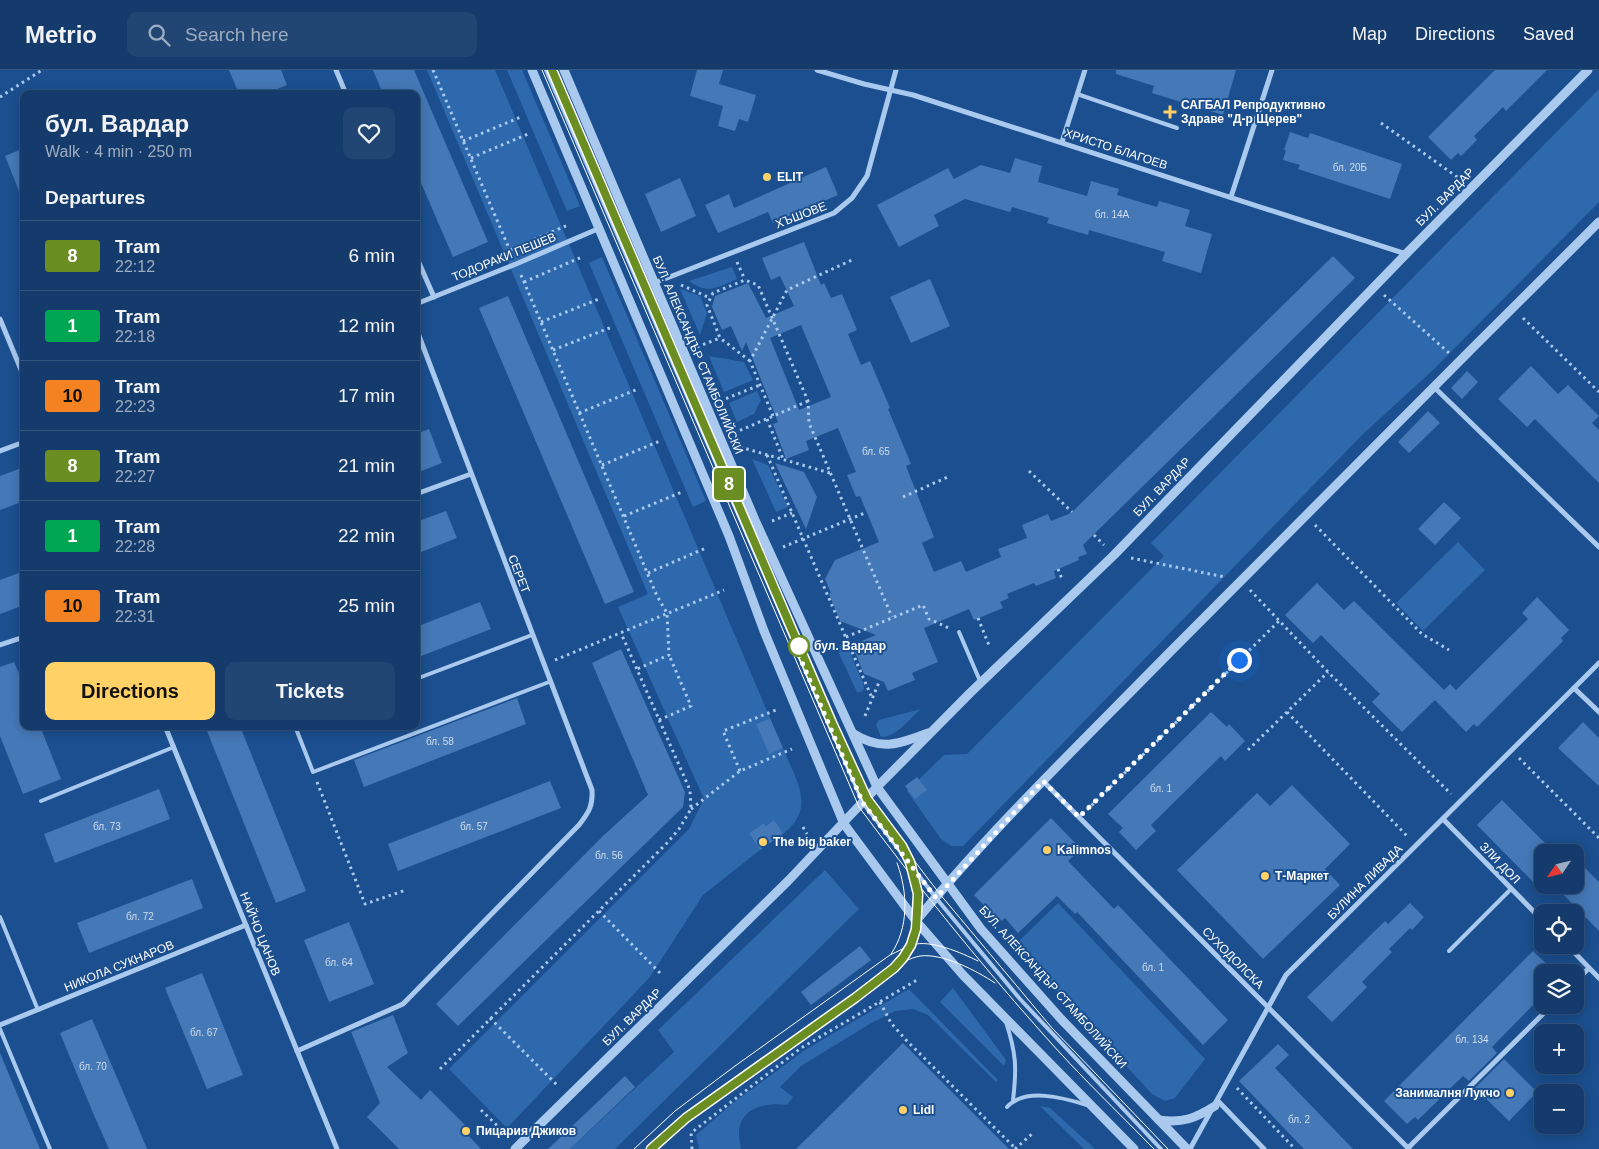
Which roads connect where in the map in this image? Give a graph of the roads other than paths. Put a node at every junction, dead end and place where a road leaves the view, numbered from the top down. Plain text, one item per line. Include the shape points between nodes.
1 (336, 70) edge
2 (532, 70) edge
3 (546, 70) edge
4 (564, 70) edge
5 (817, 70) edge
6 (896, 70) edge
7 (1085, 70) edge
8 (1272, 70) edge
9 (1588, 70) edge
10 (344, 90) edge
11 (890, 90) junction
12 (1077, 94) junction
13 (1177, 128) dead end
14 (1062, 142) junction
15 (1231, 197) junction
16 (1599, 222) edge
17 (600, 228) junction
18 (1406, 254) junction
19 (420, 265) edge
20 (654, 283) junction
21 (434, 297) junction
22 (420, 302) edge
23 (0, 319) edge
24 (420, 339) edge
25 (20, 367) edge
26 (1434, 387) junction
27 (20, 444) edge
28 (0, 452) edge
29 (471, 474) junction
30 (420, 493) edge
31 (1599, 547) edge
32 (959, 632) road end
33 (532, 635) junction
34 (20, 638) edge
35 (0, 645) edge
36 (1599, 663) edge
37 (420, 677) edge
38 (549, 682) junction
39 (981, 683) junction
40 (1574, 688) junction
41 (1599, 712) edge
42 (167, 730) edge
43 (297, 730) edge
44 (933, 731) junction
45 (854, 734) junction
46 (174, 747) junction
47 (1043, 781) junction
48 (877, 787) junction
49 (41, 802) dead end
50 (863, 803) junction
51 (1443, 819) junction
52 (844, 824) junction
53 (947, 884) junction
54 (1512, 889) junction
55 (936, 898) junction
56 (1534, 912) edge
57 (0, 917) edge
58 (916, 921) junction
59 (246, 925) junction
60 (1449, 951) dead end
61 (1576, 954) edge
62 (1590, 968) junction
63 (1584, 974) edge
64 (1599, 978) edge
65 (1268, 1007) junction
66 (38, 1010) junction
67 (1543, 1014) edge
68 (1005, 1018) junction
69 (0, 1025) edge
70 (0, 1029) edge
71 (297, 1051) junction
72 (1014, 1100) junction
73 (1216, 1103) junction
74 (1091, 1106) junction
75 (1007, 1107) dead end
76 (1159, 1120) junction
77 (50, 1149) edge
78 (337, 1149) edge
79 (515, 1149) edge
80 (1134, 1149) edge
81 (1161, 1149) edge
82 (1189, 1149) edge
83 (1264, 1149) edge
84 (1408, 1149) edge

1 - 10 street
2 - 17 street
3 - 50 lane
4 - 20 street, БУЛ. АЛЕКСАНДЪР СТАМБОЛИЙСКИ
5 - 11 street, ХРИСТО БЛАГОЕВ
6 - 11 street, ХЪШОВЕ
7 - 12 street
8 - 15 street
9 - 18 street, БУЛ. ВАРДАР
11 - 14 street, ХРИСТО БЛАГОЕВ
11 - 20 street, ХЪШОВЕ via 866,176 852,198 834,213
12 - 13 lane
12 - 14 street
14 - 15 street, ХРИСТО БЛАГОЕВ
15 - 18 street, ХРИСТО БЛАГОЕВ
16 - 26 street
17 - 21 street, ТОДОРАКИ ПЕШЕВ
17 - 52 street via 729,536
18 - 39 street, БУЛ. ВАРДАР via 1114,555
19 - 21 street
20 - 45 street, БУЛ. АЛЕКСАНДЪР СТАМБОЛИЙСКИ via 755,520
21 - 22 street, ТОДОРАКИ ПЕШЕВ
23 - 25 street
24 - 29 street, СЕРЕТ
26 - 31 street
26 - 47 street
27 - 28 street
29 - 30 street
29 - 33 street, СЕРЕТ
32 - 39 lane
33 - 37 lane
33 - 38 street, СЕРЕТ
34 - 35 street
36 - 40 street, БУЛИНА ЛИВАДА
38 - 43 lane via 313,772
38 - 71 street, СЕРЕТ via 592,790 593,802 588,812 579,825 403,1004
39 - 44 street, БУЛ. ВАРДАР
40 - 41 street
40 - 51 street, БУЛИНА ЛИВАДА
42 - 46 street, НАЙЧО ЦАНОВ
44 - 45 street via 901,743 884,745 867,742
44 - 48 street, БУЛ. ВАРДАР
45 - 48 street, БУЛ. АЛЕКСАНДЪР СТАМБОЛИЙСКИ
46 - 49 lane
46 - 59 street, НАЙЧО ЦАНОВ
47 - 53 street
47 - 65 street, СУХОДОЛСКА
48 - 50 street, БУЛ. ВАРДАР
48 - 53 street, БУЛ. АЛЕКСАНДЪР СТАМБОЛИЙСКИ
50 - 52 street, БУЛ. ВАРДАР
50 - 55 lane
51 - 54 street, ЗЛИ ДОЛ
51 - 65 street, БУЛИНА ЛИВАДА via 1286,975
52 - 58 street
52 - 79 street, БУЛ. ВАРДАР
53 - 55 street
53 - 76 street, БУЛ. АЛЕКСАНДЪР СТАМБОЛИЙСКИ via 981,930
54 - 56 street, ЗЛИ ДОЛ
54 - 60 lane
55 - 58 street
55 - 81 lane via 1020,1000
57 - 66 lane
58 - 68 street
59 - 66 street, НИКОЛА СУКНАРОВ
59 - 71 street, НАЙЧО ЦАНОВ
61 - 62 street
62 - 63 street
62 - 64 street
65 - 73 street, БУЛИНА ЛИВАДА
65 - 84 street, СУХОДОЛСКА
66 - 69 street, НИКОЛА СУКНАРОВ
67 - 84 street
68 - 72 lane via 1014,1047
68 - 74 street
70 - 77 lane
71 - 78 street, НАЙЧО ЦАНОВ
72 - 74 lane via 1046,1095
72 - 75 lane
73 - 76 street via 1189,1120
73 - 82 street, БУЛИНА ЛИВАДА
73 - 83 street
74 - 80 street
76 - 82 street, БУЛ. АЛЕКСАНДЪР СТАМБОЛИЙСКИ

